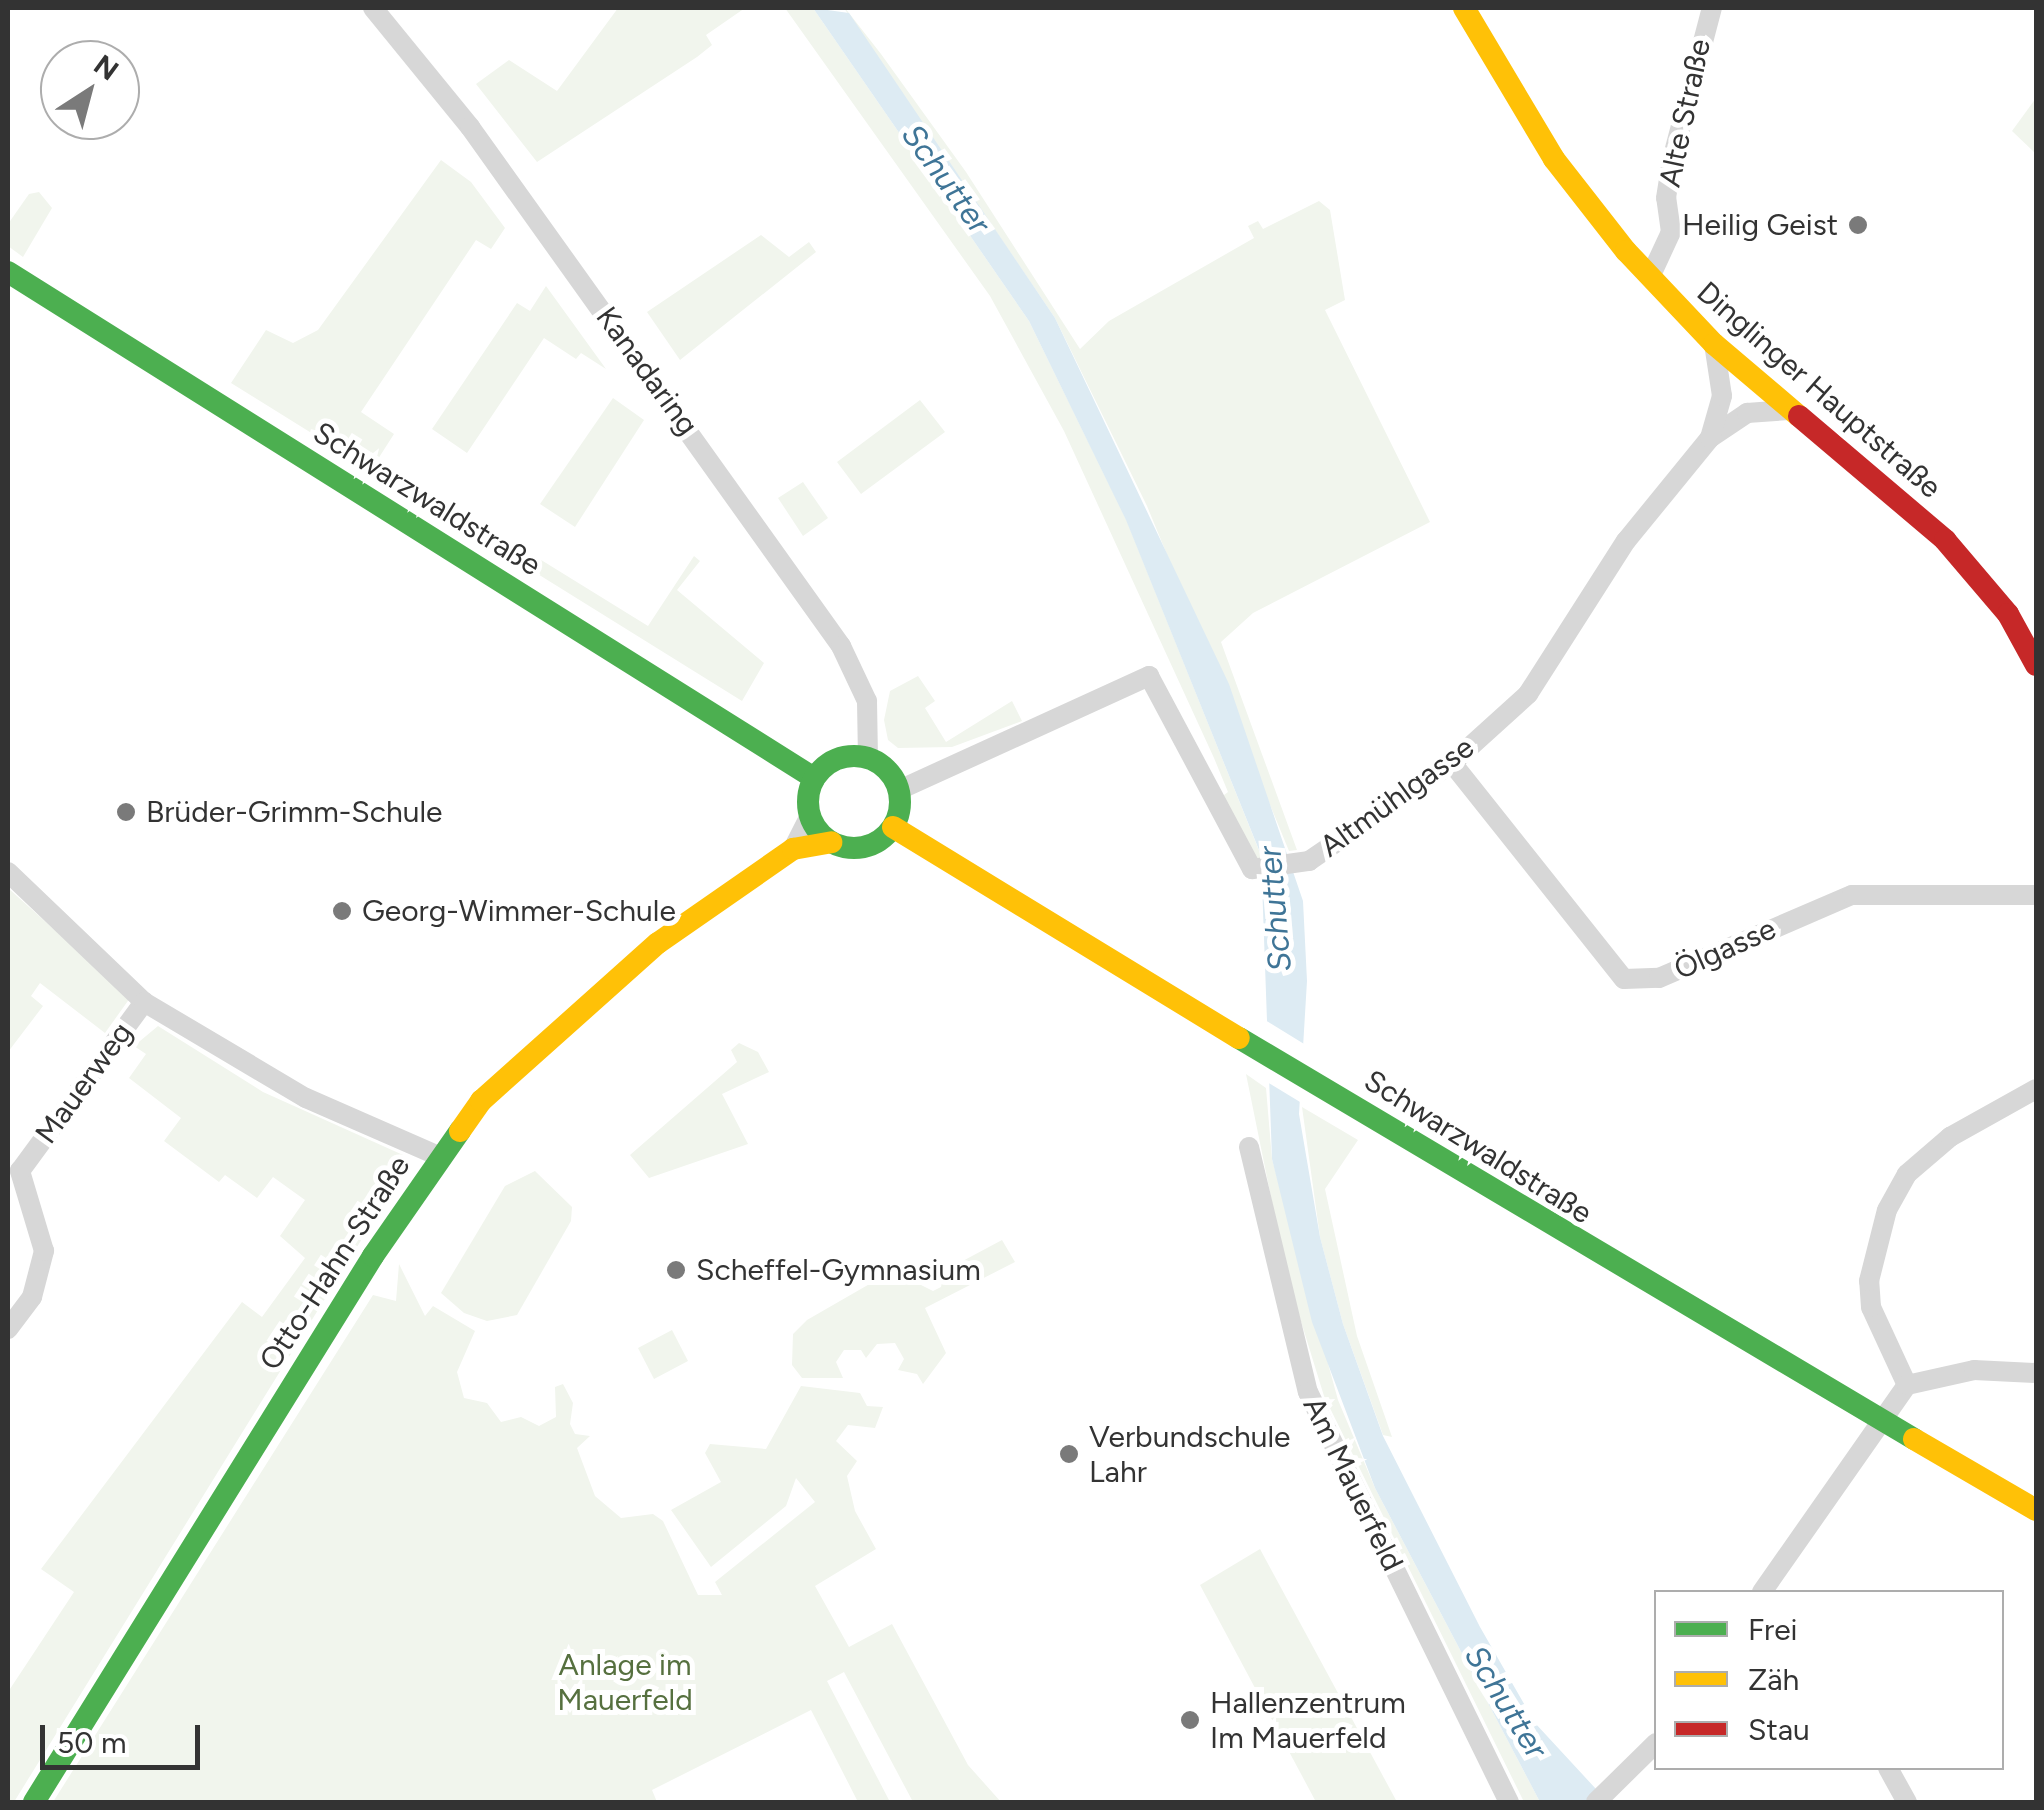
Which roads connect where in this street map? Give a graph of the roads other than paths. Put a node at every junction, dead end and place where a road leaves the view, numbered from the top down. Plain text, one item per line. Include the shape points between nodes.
1 (374, 8) edge
2 (1464, 8) edge
3 (1712, 8) edge
4 (8, 272) edge
5 (1651, 275) junction
6 (1714, 344) junction
7 (1789, 410) junction
8 (1710, 438) junction
9 (2036, 665) edge
10 (868, 758) junction
11 (1452, 763) junction
12 (814, 778) junction
13 (899, 790) junction
14 (810, 815) junction
15 (893, 827) junction
16 (832, 842) junction
17 (793, 848) junction
18 (8, 872) edge
19 (2036, 895) edge
20 (144, 1002) junction
21 (2036, 1089) edge
22 (1249, 1147) dead end
23 (439, 1156) junction
24 (8, 1329) edge
25 (2036, 1374) edge
26 (1907, 1386) junction
27 (1879, 1422) junction
28 (2036, 1510) edge
29 (1763, 1590) edge
30 (1654, 1745) edge
31 (1889, 1770) edge
32 (34, 1802) edge
33 (1509, 1802) edge
34 (1596, 1802) edge
35 (1907, 1802) edge

1 - 10 street, Kanadaring via 470,126 831,630 864,688
2 - 5 street, Dinglinger Hauptstraße via 1554,159
3 - 5 street, Alte Straße via 1672,160 1668,244
4 - 12 street, Schwarzwaldstraße
5 - 6 street, Dinglinger Hauptstraße
6 - 7 street, Dinglinger Hauptstraße
6 - 8 street, Altmühlgasse via 1722,396
7 - 8 street, Altmühlgasse via 1747,413
7 - 9 street, Dinglinger Hauptstraße via 1945,540 2008,614
8 - 11 street, Altmühlgasse via 1626,541 1528,694
10 - 12 street via 838,759
10 - 13 street
11 - 13 street, Altmühlgasse via 1309,861 1256,869 1149,676
11 - 19 street, Ölgasse via 1624,979 1659,978 1852,895
12 - 14 street
13 - 15 street
14 - 16 street
14 - 17 street, Otto-Hahn-Straße
15 - 16 street via 859,848
15 - 27 street, Schwarzwaldstraße
16 - 17 street, Otto-Hahn-Straße
17 - 23 street, Otto-Hahn-Straße via 574,1012 506,1073
18 - 20 street, Mauerweg
20 - 23 street, Mauerweg via 306,1098
20 - 24 street, Mauerweg via 20,1171 44,1251 32,1297
21 - 26 street via 1950,1137 1908,1174 1887,1210 1870,1294
22 - 33 street, Am Mauerfeld via 1308,1392
23 - 32 street, Otto-Hahn-Straße
25 - 26 street via 1974,1370
26 - 27 street
27 - 28 street, Schwarzwaldstraße
27 - 29 street
30 - 34 street
31 - 35 street

